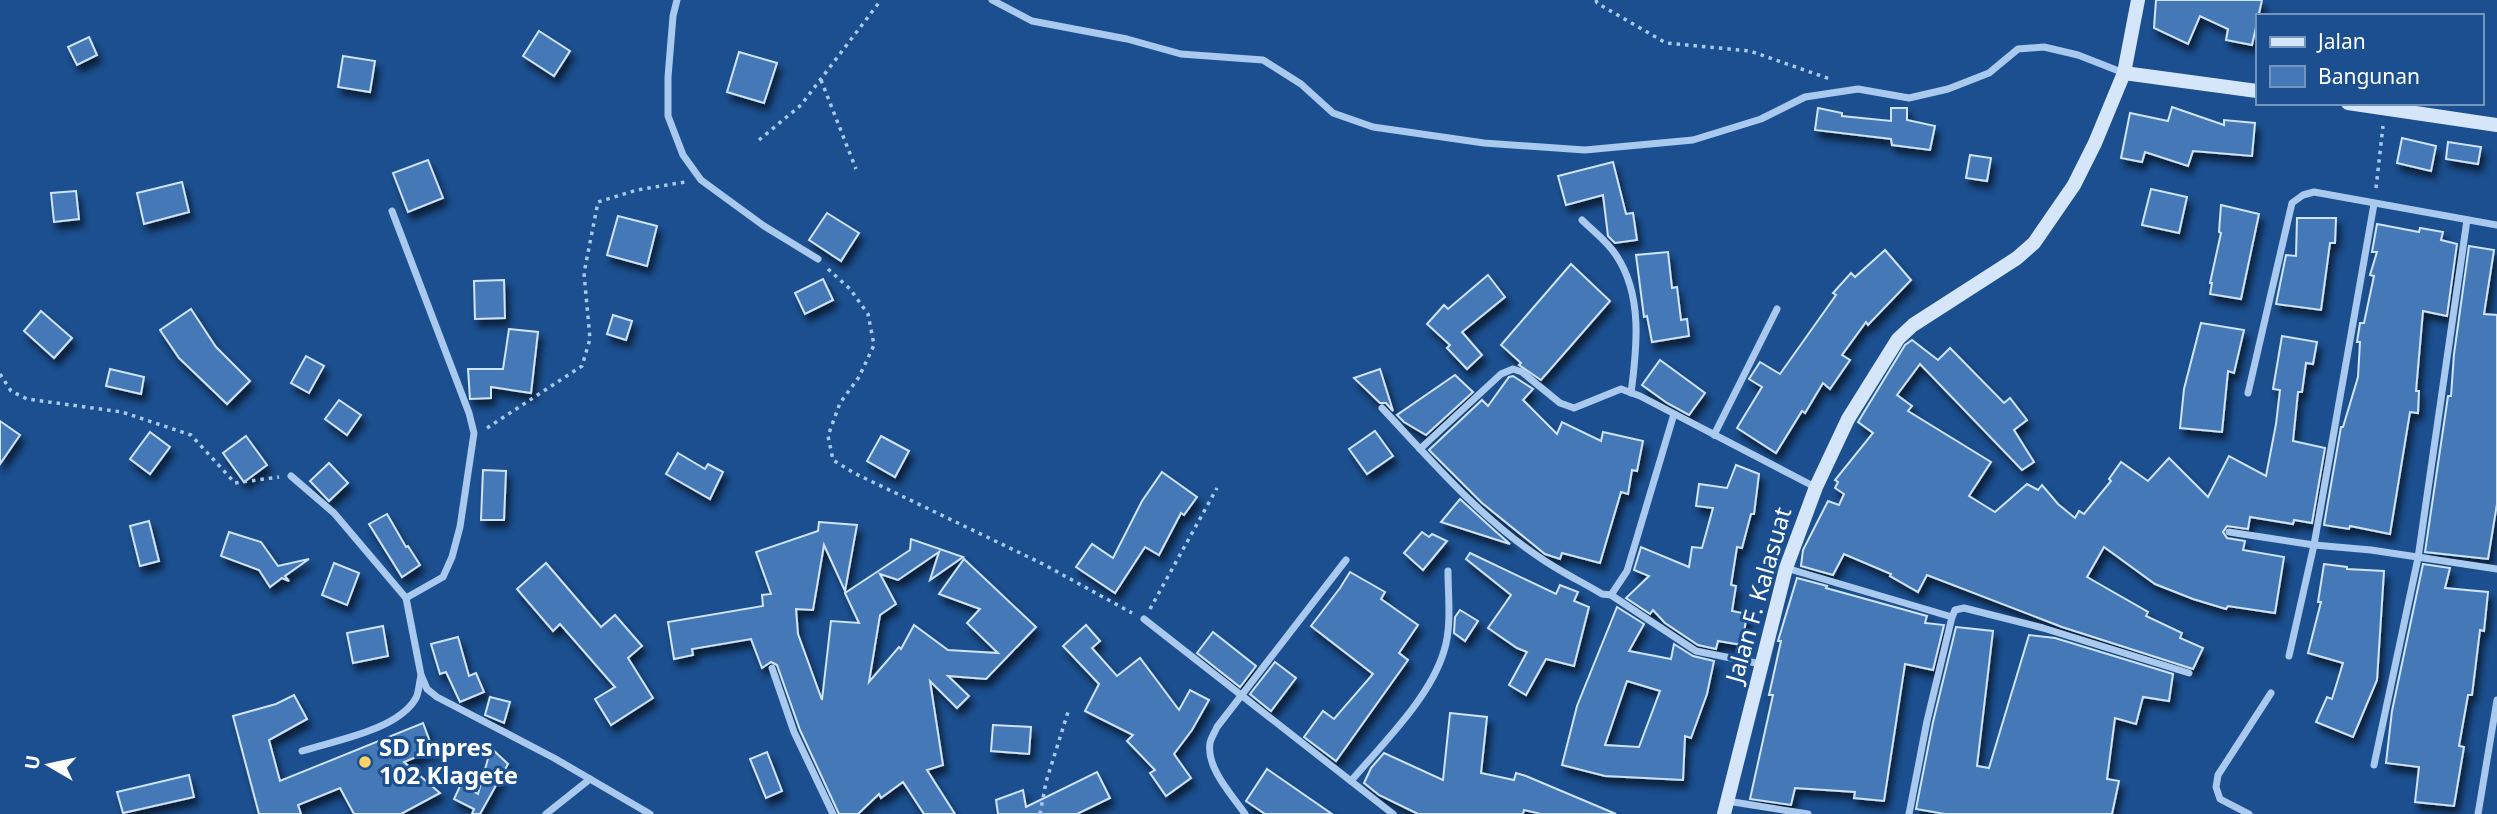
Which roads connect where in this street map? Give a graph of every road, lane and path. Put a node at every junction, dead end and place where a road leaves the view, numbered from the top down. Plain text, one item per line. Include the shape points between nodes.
1 (677, 0) edge
2 (881, 0) edge
3 (992, 0) edge
4 (1596, 0) edge
5 (2138, 0) edge
6 (2124, 74) junction
7 (821, 80) junction
8 (1858, 89) junction
9 (2256, 91) edge
10 (2362, 105) edge
11 (2385, 108) junction
12 (2497, 125) edge
13 (759, 140) dead end
14 (856, 169) dead end
15 (701, 180) junction
16 (2374, 204) junction
17 (392, 211) dead end
18 (1582, 220) dead end
19 (2467, 220) junction
20 (2497, 225) edge
21 (818, 260) joint
22 (1777, 309) dead end
23 (0, 374) edge
24 (1631, 393) junction
25 (2248, 393) dead end
26 (1382, 408) dead end
27 (1674, 414) junction
28 (474, 433) junction
29 (1714, 435) junction
30 (1420, 449) junction
31 (291, 476) joint
32 (1816, 487) junction
33 (1217, 488) dead end
34 (2229, 532) dead end
35 (2314, 545) junction
36 (2418, 558) junction
37 (1346, 561) dead end
38 (1786, 568) junction
39 (2497, 569) edge
40 (1448, 570) dead end
41 (1611, 594) junction
42 (406, 598) junction
43 (1952, 617) junction
44 (1144, 619) junction
45 (2289, 656) dead end
46 (1761, 664) junction
47 (772, 668) dead end
48 (2189, 673) dead end
49 (421, 675) junction
50 (2271, 693) dead end
51 (1239, 695) junction
52 (2497, 700) edge
53 (1068, 712) dead end
54 (302, 751) dead end
55 (2374, 765) dead end
56 (590, 779) junction
57 (1351, 781) junction
58 (1725, 808) edge
59 (546, 814) edge
60 (650, 814) edge
61 (833, 814) edge
62 (1040, 814) edge
63 (1245, 814) edge
64 (1393, 814) edge
65 (1808, 814) edge
66 (1909, 814) edge
67 (2249, 814) edge
68 (2478, 814) edge

1 - 15 street via 668,116 683,155
2 - 7 path
3 - 8 street via 1032,21 1181,54 1263,60 1334,113 1373,128 1484,143 1585,150 1693,140 1761,118 1805,97
4 - 8 path via 1666,43 1750,51
5 - 6 street, Jalan F. Kalasuat
6 - 8 street via 2044,47 2018,49 1989,73 1909,98
6 - 9 street
6 - 32 street, Jalan F. Kalasuat via 2074,185 2034,243 1898,339 1848,419
7 - 13 path via 801,105
7 - 14 path
10 - 11 street
11 - 12 street
11 - 16 path
15 - 21 street
15 - 28 path via 598,202 584,273 590,339 582,366 492,426
16 - 19 street
16 - 25 street via 2314,192 2292,203
16 - 35 street
17 - 28 street
18 - 24 street via 1617,255 1628,280 1636,321
19 - 20 street
19 - 36 street
21 - 44 path via 869,314 874,345 840,403 828,436 833,460
22 - 29 street
23 - 31 path via 11,391 27,399 122,412 191,435 235,483
24 - 27 street
24 - 30 street via 1621,389 1574,408 1513,369 1501,374
26 - 30 street
27 - 29 street
27 - 41 street via 1627,571
28 - 42 street via 452,558 443,577
29 - 32 street
30 - 41 street via 1541,559 1602,594
31 - 42 street via 334,513
32 - 38 street, Jalan F. Kalasuat
33 - 44 path
34 - 35 street
35 - 36 street
35 - 45 street
36 - 39 street
36 - 55 street
37 - 51 street
38 - 43 street
38 - 46 street, Jalan F. Kalasuat
40 - 57 street via 1444,650 1429,684
41 - 46 street via 1696,651
42 - 49 street
43 - 48 street via 1955,610 1964,608
43 - 66 street
44 - 51 street
46 - 58 street, Jalan F. Kalasuat
47 - 61 street via 794,732
49 - 54 street via 417,696 400,716
49 - 56 street via 437,697
50 - 67 street via 2218,775 2220,799
51 - 57 street
51 - 63 street via 1210,744 1220,778
52 - 68 street
53 - 62 path
56 - 59 street
56 - 60 street
57 - 64 street
58 - 65 street

